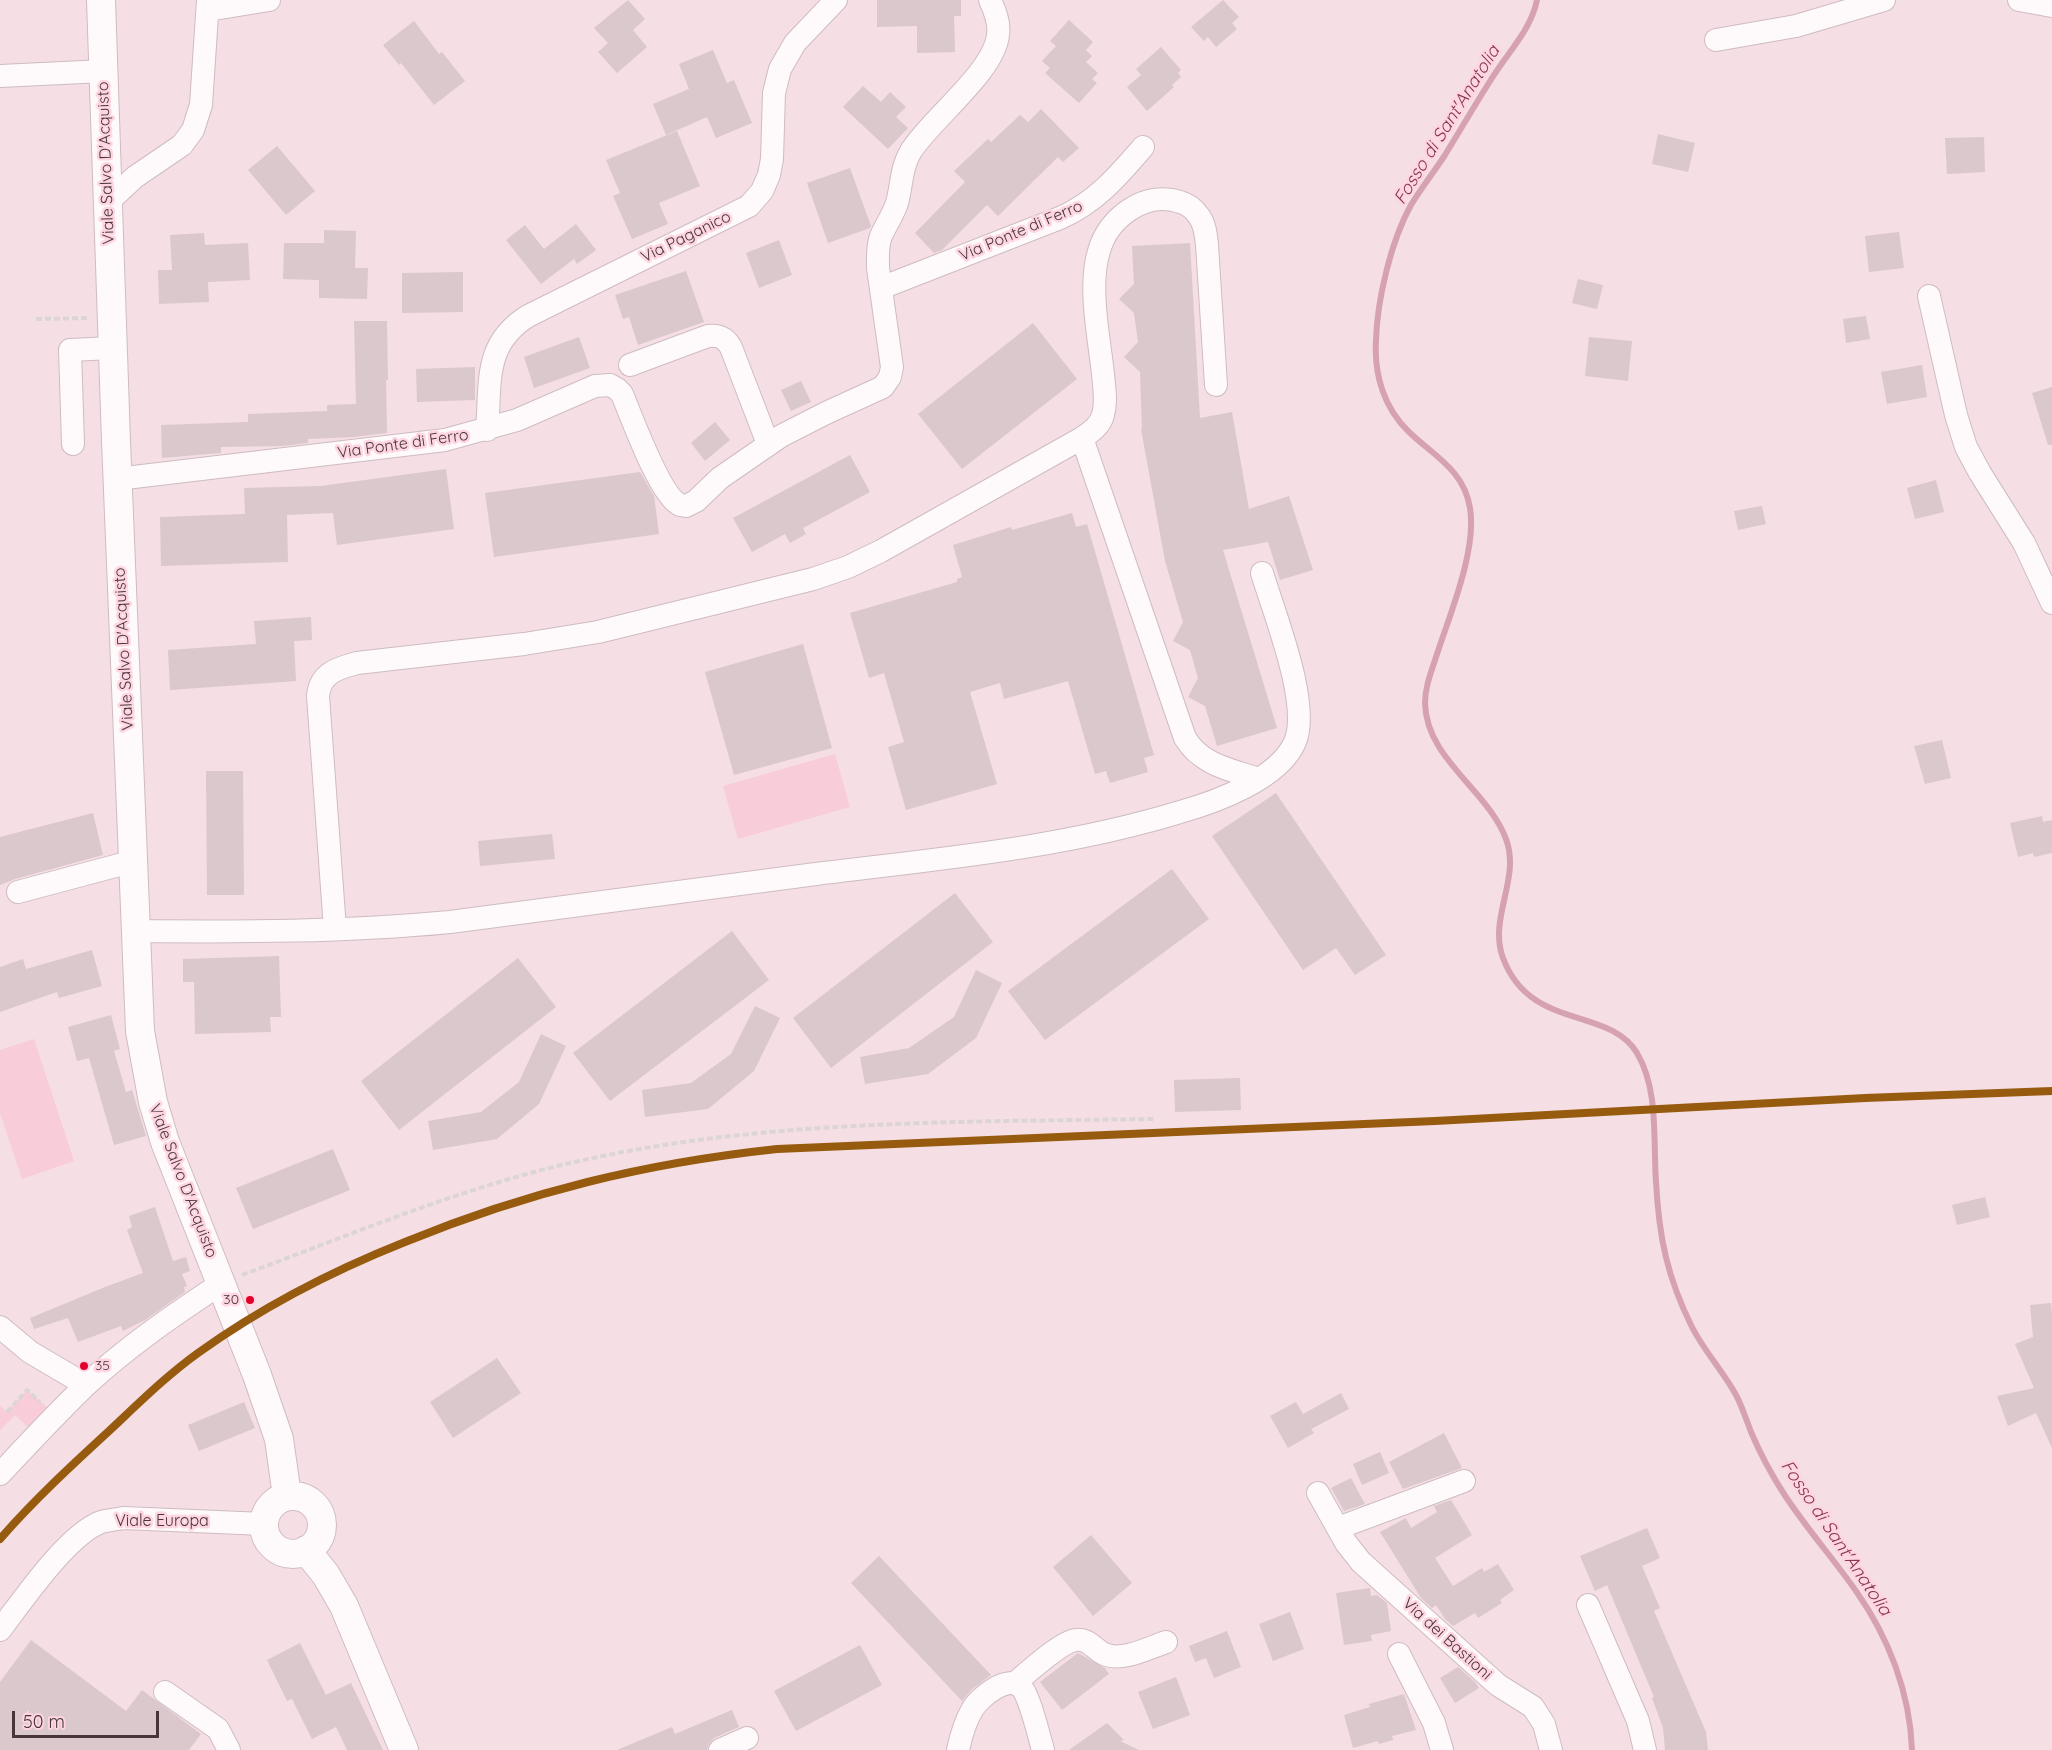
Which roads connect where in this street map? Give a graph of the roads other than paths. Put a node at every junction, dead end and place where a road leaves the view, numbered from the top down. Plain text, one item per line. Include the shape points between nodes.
1 (101, 0) edge
2 (269, 0) edge
3 (836, 0) edge
4 (990, 0) edge
5 (1884, 0) edge
6 (2019, 0) edge
7 (208, 5) edge
8 (2052, 6) edge
9 (1716, 40) dead end
10 (104, 71) junction
11 (0, 76) edge
12 (1143, 147) dead end
13 (107, 202) junction
14 (881, 288) junction
15 (1929, 296) dead end
16 (112, 348) junction
17 (630, 365) dead end
18 (1216, 385) dead end
19 (487, 430) junction
20 (1082, 438) junction
21 (73, 444) dead end
22 (768, 444) junction
23 (117, 479) junction
24 (1263, 573) dead end
25 (2052, 603) edge
26 (1259, 779) junction
27 (134, 861) junction
28 (18, 892) dead end
29 (335, 929) junction
30 (136, 931) junction
31 (222, 1283) junction
32 (0, 1327) edge
33 (0, 1335) edge
34 (20, 1345) junction
35 (86, 1385) junction
36 (0, 1474) edge
37 (1464, 1481) dead end
38 (1318, 1493) dead end
39 (287, 1496) junction
40 (264, 1524) junction
41 (1338, 1528) junction
42 (306, 1550) junction
43 (1588, 1605) dead end
44 (0, 1630) edge
45 (1166, 1642) dead end
46 (1399, 1654) dead end
47 (1016, 1683) junction
48 (165, 1692) dead end
49 (747, 1738) dead end
50 (229, 1750) edge
51 (404, 1750) edge
52 (720, 1750) edge
53 (958, 1750) edge
54 (1043, 1750) edge
55 (1442, 1750) edge
56 (1551, 1750) edge
57 (1645, 1750) edge

1 - 10 main road, Viale Salvo D'Acquisto
2 - 7 street
3 - 19 street, Via Paganico via 795,43 780,69 774,93 771,164 759,196 744,209 516,324 502,338 493,359
4 - 14 street, Via Ponte di Ferro via 998,28 991,56 916,143 904,165 896,207 879,244
5 - 9 street via 1796,26
6 - 8 street
7 - 13 street via 201,105 193,130 182,145
10 - 11 street
10 - 13 main road, Viale Salvo D'Acquisto
12 - 14 street, Via Ponte di Ferro via 1105,189 1080,209
13 - 16 main road, Viale Salvo D'Acquisto
14 - 22 street, Via Ponte di Ferro via 892,367 887,382
15 - 25 street via 1966,447 2024,543
16 - 21 street via 70,350
16 - 23 main road, Viale Salvo D'Acquisto
17 - 22 street via 702,338 715,335 726,340
18 - 20 street via 1203,224 1193,209 1176,201 1141,203 1103,237 1095,264 1105,400 1100,421
19 - 22 street, Via Ponte di Ferro via 590,388 610,385 622,394 670,498 686,506
19 - 23 street, Via Ponte di Ferro via 433,442
20 - 26 street via 1185,738 1202,759
20 - 29 street via 881,551 813,579 598,632 357,663 332,671 321,681 318,696
23 - 27 main road, Viale Salvo D'Acquisto
24 - 26 street via 1291,669 1299,720 1288,753
26 - 29 street via 1166,817 1007,848 480,918
27 - 28 street
27 - 30 main road, Viale Salvo D'Acquisto
29 - 30 street
30 - 31 main road, Viale Salvo D'Acquisto via 140,1031 153,1102 165,1142
31 - 35 street via 146,1335
31 - 39 main road, Viale Salvo D'Acquisto via 279,1439
32 - 34 street
33 - 34 street
34 - 35 street
35 - 36 street
37 - 41 street
38 - 41 street, Via dei Bastioni
39 - 40 main road via 270,1508
39 - 42 main road via 309,1500 320,1514 321,1532
40 - 42 main road via 269,1542 276,1548 294,1554
40 - 44 street, Viale Europa via 124,1518 102,1522 77,1536
41 - 56 street, Via dei Bastioni via 1365,1567 1498,1685 1533,1707 1544,1724
42 - 51 main road via 344,1606
43 - 57 street via 1638,1721
45 - 47 street via 1114,1656 1102,1653 1087,1641 1071,1641
46 - 55 street via 1434,1723
47 - 53 street via 1001,1685 975,1705 963,1728
47 - 54 street via 1025,1694
48 - 50 street via 218,1729
49 - 52 street

